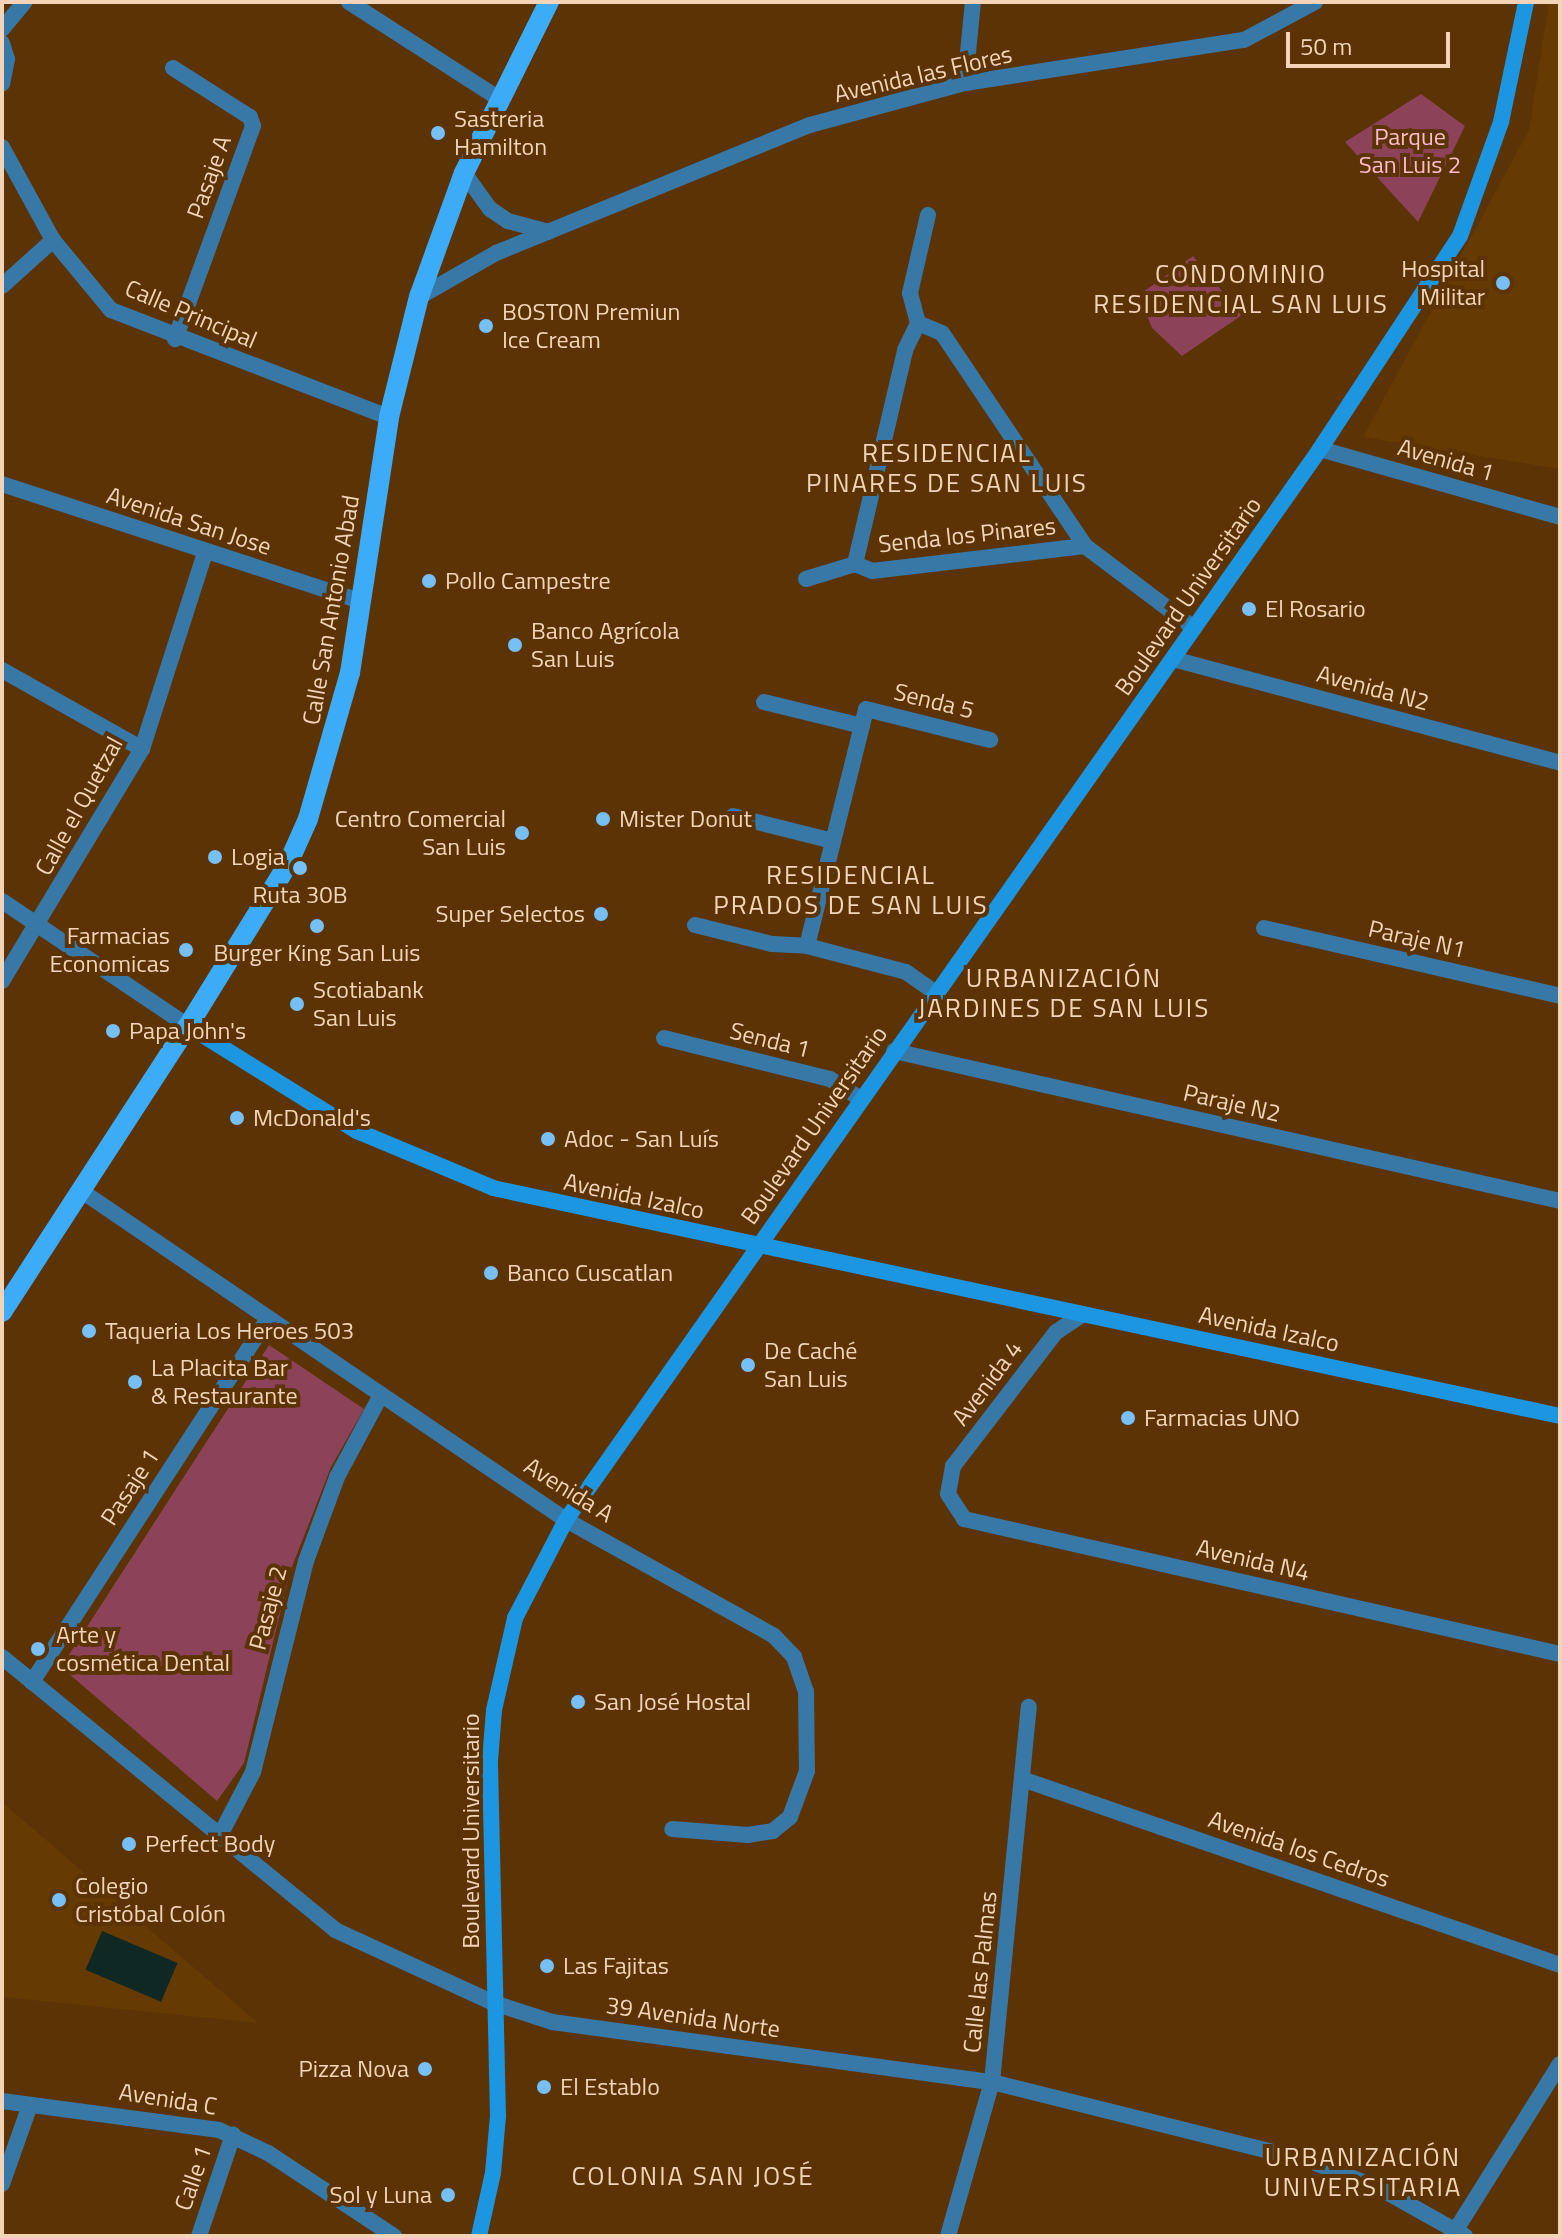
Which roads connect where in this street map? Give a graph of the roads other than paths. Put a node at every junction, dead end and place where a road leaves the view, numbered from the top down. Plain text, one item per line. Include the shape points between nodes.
1 (25, 2) edge
2 (349, 2) edge
3 (549, 2) edge
4 (973, 2) edge
5 (1315, 2) edge
6 (1526, 2) edge
7 (2, 29) edge
8 (2, 43) edge
9 (173, 68) dead end
10 (965, 83) junction
11 (2, 84) edge
12 (498, 98) junction
13 (2, 147) edge
14 (464, 173) junction
15 (928, 215) dead end
16 (551, 232) junction
17 (53, 240) junction
18 (2, 286) edge
19 (419, 297) junction
20 (918, 323) junction
21 (175, 339) junction
22 (389, 417) junction
23 (1320, 449) junction
24 (2, 484) edge
25 (1560, 517) edge
26 (1085, 546) junction
27 (205, 553) junction
28 (855, 564) junction
29 (806, 579) dead end
30 (362, 602) junction
31 (1194, 628) junction
32 (1173, 659) junction
33 (2, 670) edge
34 (764, 702) dead end
35 (864, 718) junction
36 (990, 740) dead end
37 (142, 749) junction
38 (1560, 763) edge
39 (733, 816) dead end
40 (833, 841) junction
41 (2, 901) edge
42 (695, 925) dead end
43 (39, 926) junction
44 (1264, 928) dead end
45 (807, 946) junction
46 (2, 981) edge
47 (936, 993) junction
48 (1560, 996) edge
49 (188, 1026) junction
50 (664, 1038) dead end
51 (894, 1051) junction
52 (861, 1099) junction
53 (83, 1192) junction
54 (1560, 1201) edge
55 (759, 1246) junction
56 (2, 1312) edge
57 (1083, 1314) junction
58 (268, 1319) junction
59 (381, 1395) junction
60 (1560, 1416) edge
61 (948, 1494) joint
62 (566, 1520) junction
63 (1560, 1654) edge
64 (2, 1657) edge
65 (32, 1682) junction
66 (1029, 1707) dead end
67 (1022, 1779) junction
68 (672, 1829) dead end
69 (218, 1839) junction
70 (1560, 1965) edge
71 (494, 2003) junction
72 (1560, 2064) edge
73 (992, 2082) junction
74 (2, 2101) edge
75 (30, 2105) junction
76 (233, 2135) junction
77 (2, 2184) edge
78 (1457, 2234) edge
79 (199, 2236) edge
80 (394, 2236) edge
81 (479, 2236) edge
82 (948, 2236) edge

1 - 7 street
2 - 12 street
3 - 12 main road, Calle San Antonio Abad
4 - 10 street
5 - 10 street, Avenida las Flores via 1244,40
6 - 23 street, Boulevard Universitario via 1501,122 1460,236
8 - 11 street via 7,59
9 - 21 street, Pasaje A via 250,117 253,126
10 - 16 street, Avenida las Flores via 810,125
12 - 14 main road, Calle San Antonio Abad
13 - 17 street, Calle Principal
14 - 16 street via 483,200 508,221
14 - 19 main road, Calle San Antonio Abad
15 - 20 street via 910,293
16 - 19 street, Avenida las Flores via 462,270
17 - 18 street
17 - 21 street, Calle Principal via 111,310
19 - 22 main road, Calle San Antonio Abad
20 - 26 street, Senda los Pinares via 942,333
20 - 28 street, Senda los Pinares via 905,350
21 - 22 street, Calle Principal
22 - 30 main road, Calle San Antonio Abad
23 - 25 street, Avenida 1
23 - 31 street, Boulevard Universitario
24 - 27 street, Avenida San Jose
26 - 28 street, Senda los Pinares via 872,571
26 - 31 street, Senda los Pinares
27 - 30 street, Avenida San Jose
27 - 37 street, Calle el Quetzal
28 - 29 street, Senda los Pinares
30 - 49 main road, Calle San Antonio Abad via 335,740 308,819 287,866
31 - 32 street, Boulevard Universitario
32 - 38 street, Avenida N2
32 - 47 street, Boulevard Universitario
33 - 37 street
34 - 35 street, Senda 5
35 - 36 street, Senda 5
35 - 40 street
37 - 43 street, Calle el Quetzal
39 - 40 street
40 - 45 street
41 - 43 street, Avenida Izalco
42 - 45 street via 772,944
43 - 46 street, Calle el Quetzal
43 - 49 street, Avenida Izalco
44 - 48 street, Paraje N1
45 - 47 street via 906,972
47 - 51 street, Boulevard Universitario
49 - 53 main road, Calle San Antonio Abad
49 - 55 street, Avenida Izalco via 357,1131 452,1172 548,1203
50 - 52 street, Senda 1 via 830,1079
51 - 52 street, Boulevard Universitario
51 - 54 street, Paraje N2
52 - 55 street, Boulevard Universitario
53 - 56 main road, Calle San Antonio Abad
53 - 58 street, Avenida A
55 - 57 street, Avenida Izalco
55 - 62 street, Boulevard Universitario
57 - 60 street, Avenida Izalco
57 - 61 street, Avenida 4 via 1056,1332 953,1466
58 - 59 street, Avenida A
58 - 65 street, Pasaje 1
59 - 62 street, Avenida A
59 - 69 street, Pasaje 2 via 337,1477 306,1561 253,1772
61 - 63 street, Avenida N4 via 964,1519
62 - 68 street, Avenida A via 774,1636 794,1657 806,1691 807,1771 790,1817 773,1831 748,1835
62 - 71 street, Boulevard Universitario via 515,1618 494,1710
64 - 65 street, 39 Avenida Norte
65 - 69 street, 39 Avenida Norte
66 - 67 street, Calle las Palmas
67 - 70 street, Avenida los Cedros
67 - 73 street, Calle las Palmas
69 - 71 street, 39 Avenida Norte via 335,1930
71 - 73 street, 39 Avenida Norte via 552,2022
71 - 81 street, Boulevard Universitario via 497,2143
72 - 78 street
73 - 78 street, 39 Avenida Norte via 1313,2162 1383,2190
73 - 82 street, Calle las Palmas
74 - 75 street, Avenida C
75 - 76 street, Avenida C via 202,2126
75 - 77 street
76 - 79 street, Calle 1
76 - 80 street, Avenida C

